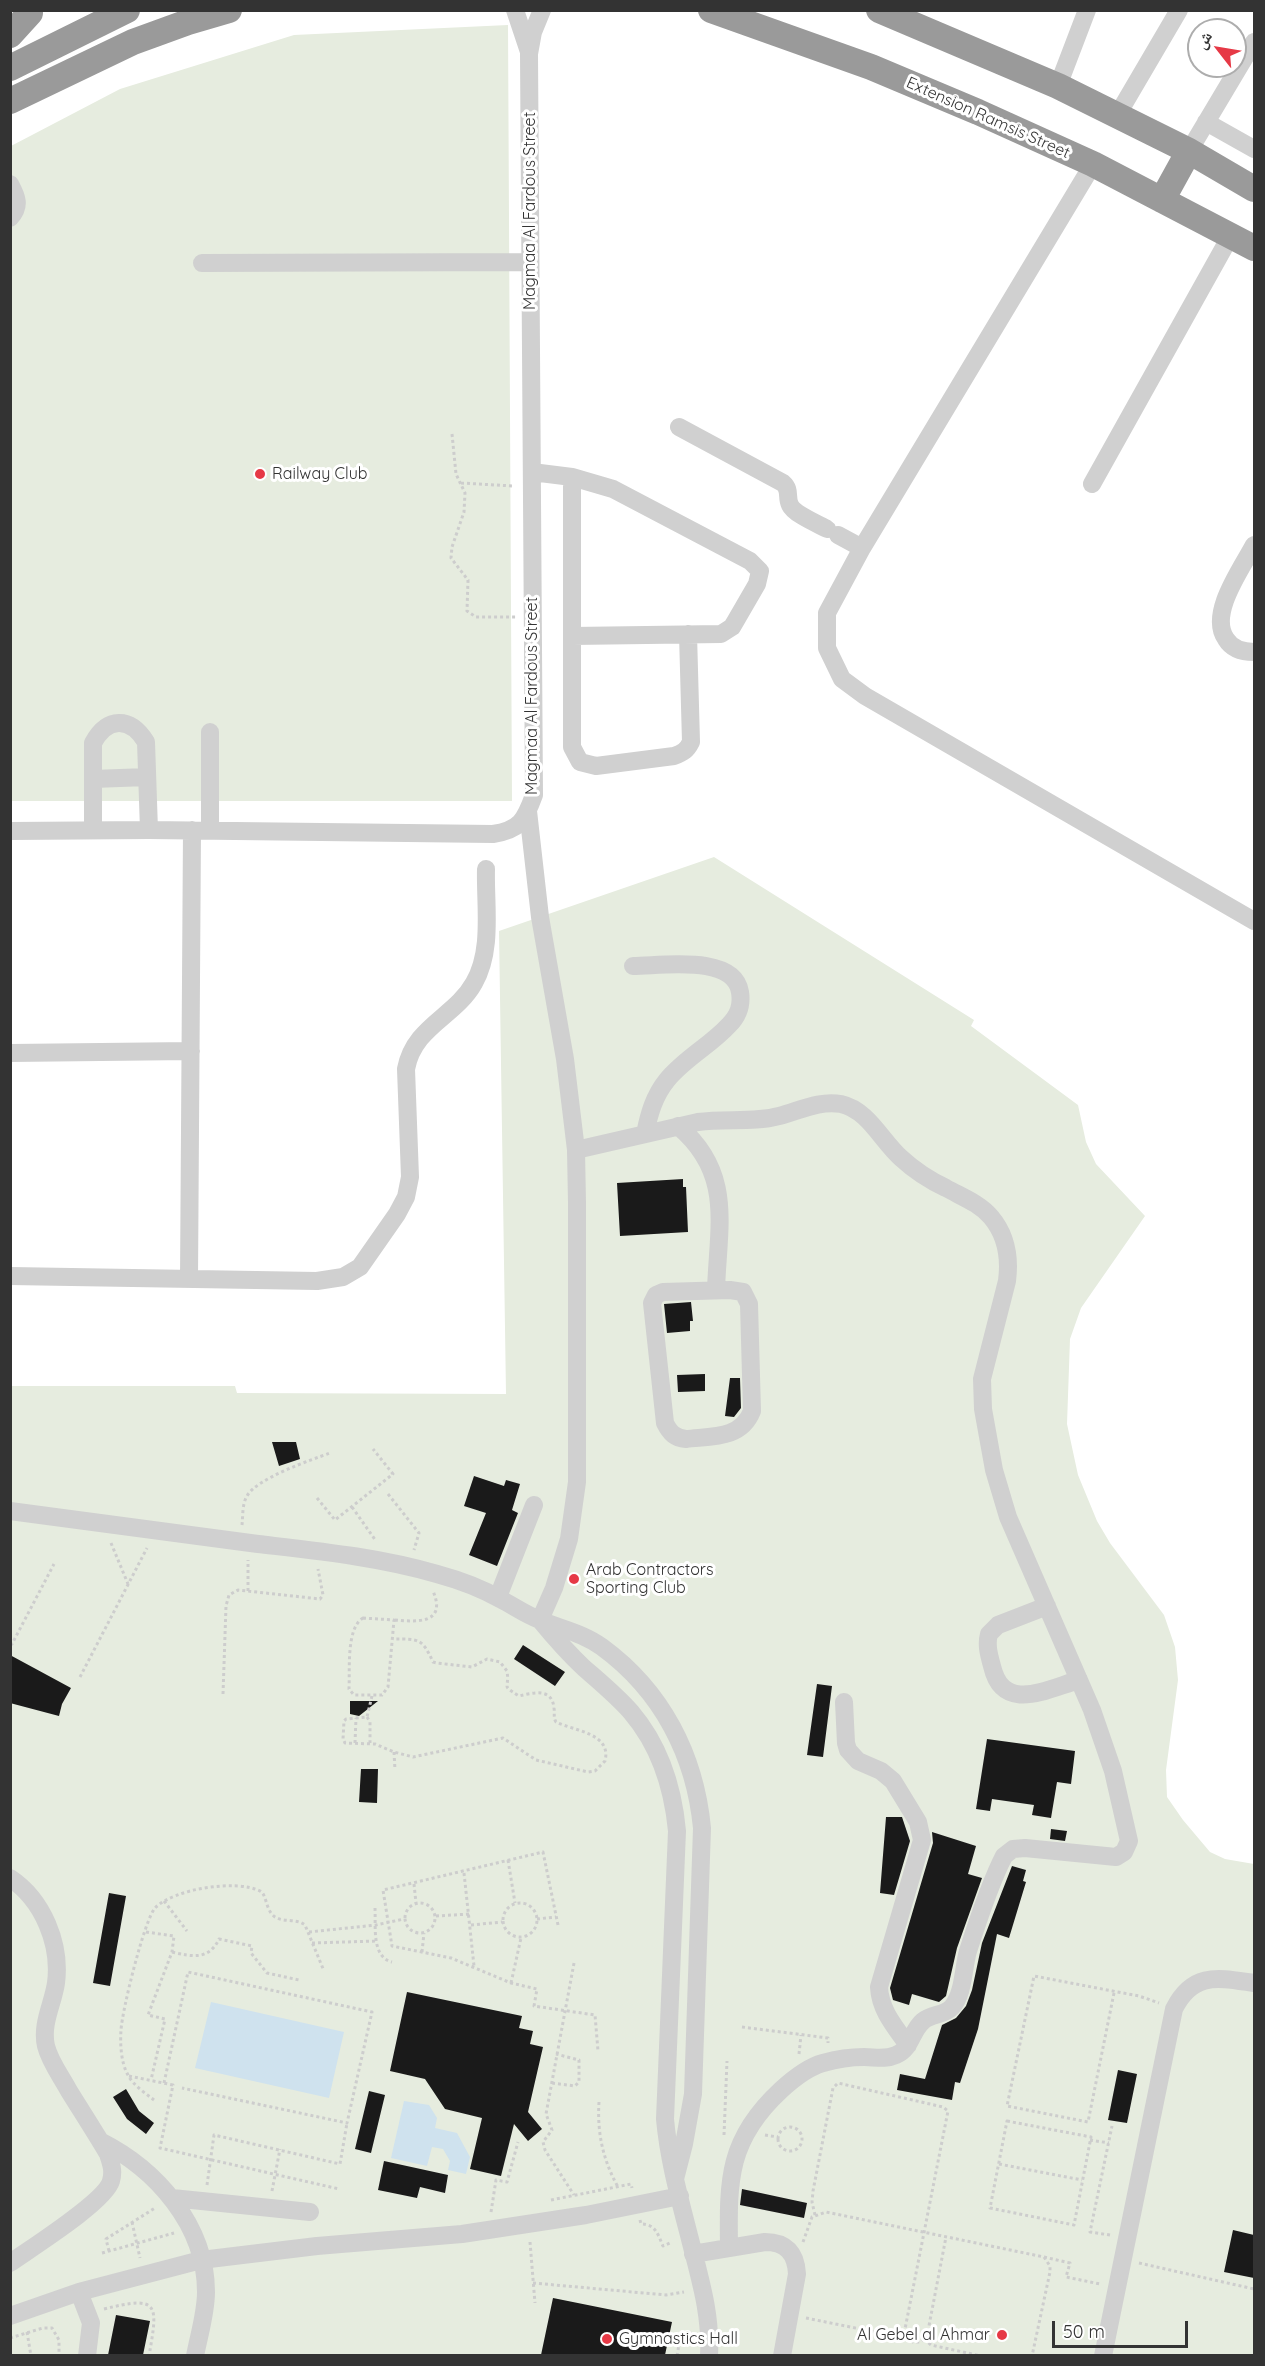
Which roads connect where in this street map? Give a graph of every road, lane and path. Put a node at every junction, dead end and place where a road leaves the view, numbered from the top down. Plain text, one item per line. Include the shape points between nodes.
1 (127, 10) edge
2 (229, 10) edge
3 (516, 10) edge
4 (542, 10) edge
5 (711, 10) edge
6 (879, 10) edge
7 (1086, 10) edge
8 (1179, 10) edge
9 (25, 15) edge
10 (10, 35) edge
11 (1254, 42) edge
12 (529, 54) junction
13 (10, 68) edge
14 (1058, 86) junction
15 (10, 101) edge
16 (1118, 114) junction
17 (1206, 122) junction
18 (1254, 149) edge
19 (1189, 151) junction
20 (1093, 164) junction
21 (10, 184) edge
22 (1254, 189) edge
23 (1162, 200) junction
24 (10, 218) edge
25 (1232, 235) junction
26 (1254, 248) edge
27 (530, 262) junction
28 (202, 263) dead end
29 (679, 427) dead end
30 (452, 434) dead end
31 (572, 477) junction
32 (532, 479) junction
33 (461, 483) junction
34 (1092, 484) dead end
35 (1254, 545) edge
36 (862, 548) junction
37 (533, 616) junction
38 (688, 634) junction
39 (572, 636) junction
40 (1254, 652) edge
41 (210, 732) dead end
42 (147, 777) junction
43 (93, 779) junction
44 (528, 811) junction
45 (93, 830) junction
46 (149, 830) junction
47 (201, 830) junction
48 (10, 831) edge
49 (486, 869) dead end
50 (1254, 921) edge
51 (633, 966) dead end
52 (191, 1051) junction
53 (10, 1053) edge
54 (678, 1126) junction
55 (645, 1134) junction
56 (576, 1150) junction
57 (10, 1276) edge
58 (189, 1279) junction
59 (716, 1290) junction
60 (373, 1449) dead end
61 (330, 1453) dead end
62 (388, 1494) dead end
63 (317, 1498) dead end
64 (534, 1505) dead end
65 (352, 1507) junction
66 (10, 1511) edge
67 (100, 1523) junction
68 (156, 1530) junction
69 (244, 1542) junction
70 (306, 1550) junction
71 (379, 1560) junction
72 (54, 1564) dead end
73 (417, 1568) junction
74 (128, 1584) junction
75 (248, 1591) junction
76 (498, 1597) junction
77 (1047, 1606) junction
78 (394, 1620) junction
79 (540, 1620) junction
80 (393, 1639) junction
81 (10, 1643) edge
82 (80, 1677) dead end
83 (1079, 1680) junction
84 (223, 1694) dead end
85 (372, 1695) junction
86 (844, 1702) dead end
87 (367, 1717) junction
88 (356, 1718) junction
89 (355, 1743) junction
90 (370, 1743) junction
91 (394, 1752) junction
92 (395, 1770) dead end
93 (508, 1859) junction
94 (464, 1873) junction
95 (10, 1878) edge
96 (414, 1884) junction
97 (164, 1901) junction
98 (416, 1902) junction
99 (515, 1903) junction
100 (375, 1908) dead end
101 (470, 1914) junction
102 (435, 1916) junction
103 (556, 1917) junction
104 (404, 1919) junction
105 (537, 1919) junction
106 (502, 1922) junction
107 (387, 1923) junction
108 (376, 1925) junction
109 (471, 1925) junction
110 (558, 1925) dead end
111 (145, 1932) junction
112 (188, 1932) dead end
113 (309, 1932) junction
114 (424, 1933) junction
115 (522, 1937) junction
116 (377, 1941) junction
117 (312, 1943) junction
118 (172, 1952) junction
119 (422, 1952) junction
120 (672, 1959) junction
121 (698, 1959) junction
122 (392, 1962) dead end
123 (574, 1963) dead end
124 (474, 1966) junction
125 (324, 1971) dead end
126 (299, 1980) dead end
127 (511, 1983) junction
128 (1254, 1983) edge
129 (1114, 1993) junction
130 (1174, 2009) junction
131 (565, 2010) junction
132 (742, 2027) dead end
133 (908, 2045) junction
134 (598, 2051) dead end
135 (556, 2054) junction
136 (727, 2061) dead end
137 (820, 2064) junction
138 (128, 2075) junction
139 (152, 2080) junction
140 (164, 2083) junction
141 (552, 2083) junction
142 (182, 2088) dead end
143 (154, 2100) dead end
144 (599, 2102) dead end
145 (347, 2123) junction
146 (1112, 2127) dead end
147 (100, 2140) junction
148 (1090, 2140) junction
149 (518, 2142) dead end
150 (1109, 2144) junction
151 (280, 2149) junction
152 (795, 2151) joint
153 (211, 2160) junction
154 (734, 2160) junction
155 (999, 2164) junction
156 (275, 2174) junction
157 (1082, 2180) junction
158 (618, 2187) dead end
159 (678, 2188) junction
160 (339, 2189) dead end
161 (172, 2198) junction
162 (205, 2202) junction
163 (269, 2208) junction
164 (310, 2212) dead end
165 (586, 2215) junction
166 (815, 2215) junction
167 (132, 2222) junction
168 (190, 2228) junction
169 (493, 2229) junction
170 (924, 2232) junction
171 (946, 2237) junction
172 (1127, 2237) junction
173 (137, 2243) junction
174 (729, 2247) junction
175 (109, 2251) junction
176 (102, 2253) dead end
177 (693, 2254) junction
178 (1044, 2257) junction
179 (1122, 2259) junction
180 (201, 2260) junction
181 (10, 2263) edge
182 (797, 2264) junction
183 (144, 2275) junction
184 (533, 2283) dead end
185 (1105, 2285) dead end
186 (704, 2289) junction
187 (1254, 2289) edge
188 (79, 2292) junction
189 (88, 2313) junction
190 (790, 2314) junction
191 (10, 2316) edge
192 (27, 2332) junction
193 (906, 2335) junction
194 (10, 2338) edge
195 (924, 2339) junction
196 (31, 2355) edge
197 (59, 2355) edge
198 (87, 2355) edge
199 (149, 2355) edge
200 (195, 2355) edge
201 (709, 2355) edge
202 (782, 2355) edge
203 (981, 2355) edge
204 (1032, 2355) edge
205 (1103, 2355) edge

1 - 13 highway
2 - 15 highway via 133,42
3 - 12 street, Magmaa Al Fardous Street
4 - 12 street, Magmaa Al Fardous Street
5 - 20 highway, Extension Ramsis Street via 871,67
6 - 14 highway
7 - 14 street
8 - 16 street
9 - 10 highway
11 - 17 street
12 - 27 street, Magmaa Al Fardous Street
14 - 16 highway
16 - 19 highway
17 - 18 street
17 - 19 street
19 - 22 highway
19 - 23 highway
20 - 23 highway, Extension Ramsis Street
20 - 36 street
21 - 24 street via 18,199
23 - 25 highway, Extension Ramsis Street
25 - 26 highway, Extension Ramsis Street
25 - 34 street
27 - 28 street
27 - 32 street, Magmaa Al Fardous Street
29 - 36 street via 783,483 793,510
30 - 33 path via 456,474
31 - 32 street
31 - 38 street via 613,489 756,565 760,578 732,627 721,634
31 - 39 street
32 - 33 path
32 - 37 street, Magmaa Al Fardous Street
33 - 37 path via 464,513 451,558 468,580 467,611 476,617
35 - 40 street via 1222,607 1219,622 1228,643
36 - 50 street via 827,613 827,648 842,679
37 - 44 street, Magmaa Al Fardous Street via 534,795
38 - 39 street
38 - 39 street via 688,749 674,756 596,766 580,762 572,747
41 - 47 street
42 - 43 street
42 - 43 street via 146,742 138,730 126,723 112,724 100,731 93,743
42 - 46 street
43 - 45 street
44 - 47 street, Magmaa Al Fardous Street via 518,826 493,834
44 - 56 street
45 - 46 street, Magmaa Al Fardous Street
45 - 48 street, Magmaa Al Fardous Street
46 - 47 street, Magmaa Al Fardous Street
47 - 52 street
49 - 58 street via 483,961 468,993 422,1034 408,1058 408,1187 402,1206 367,1259 343,1277 317,1281
51 - 55 street via 718,967 731,974 742,1001 738,1015 728,1026 667,1080 648,1115
52 - 53 street
52 - 58 street
54 - 55 street
54 - 59 street via 707,1158 719,1191
54 - 77 street via 713,1120 762,1120 828,1103 847,1106 865,1118 917,1171 972,1201 991,1217 1004,1238 1009,1267 984,1366 982,1409 1000,1494
55 - 56 street
56 - 79 street via 577,1482 569,1539
57 - 58 street
59 - 59 street via 663,1292 652,1303 665,1423 680,1438 735,1432 752,1411 747,1297 736,1290
60 - 65 path via 393,1474
61 - 69 path via 284,1470 250,1492 245,1499
62 - 73 path via 418,1533
63 - 65 path via 335,1520
64 - 76 street
65 - 71 path via 379,1546
66 - 67 street
67 - 68 street
67 - 74 path
68 - 69 street
68 - 74 path
69 - 70 street
69 - 75 path
70 - 71 street
70 - 75 path via 320,1578 320,1599
71 - 73 street
72 - 81 path
73 - 76 street
73 - 78 path via 436,1598 436,1609 429,1618 418,1622
74 - 82 path
75 - 84 path via 233,1592 226,1600
76 - 79 street
77 - 83 street
77 - 83 street via 998,1625 988,1634 987,1646 997,1682 1009,1693 1026,1695
78 - 80 path
78 - 85 path via 363,1618 352,1631 349,1689 354,1695
79 - 120 street via 633,1714 665,1770 677,1831
79 - 121 street via 582,1636 615,1658 657,1702 683,1746 696,1786 702,1828
80 - 85 path via 387,1691
80 - 91 path via 421,1641 437,1664 472,1667 487,1659 500,1662 507,1671 508,1690 519,1696 531,1691 545,1694 553,1703 555,1722 601,1740 607,1755 601,1767 588,1772 536,1760 503,1738 424,1756
83 - 133 street via 1113,1771 1128,1834 1127,1847 1120,1855 1110,1857 1025,1848 1008,1852 971,1942 954,2004 922,2021
85 - 87 path
86 - 133 street via 848,1750 858,1761 893,1781 921,1832 921,1848 879,1987 882,2005
87 - 88 path
87 - 90 path
88 - 89 path
88 - 89 path via 343,1723 344,1741
89 - 90 path
90 - 91 path
91 - 92 path
93 - 94 path
93 - 99 path
93 - 103 path via 543,1852
94 - 96 path
94 - 101 path
95 - 147 street via 40,1909 54,1945 56,1984 45,2030 48,2055
96 - 98 path
96 - 107 path via 382,1890
97 - 111 path via 151,1915
97 - 112 path
97 - 113 path via 205,1888 259,1890 270,1913 282,1920 299,1921
98 - 102 path via 431,1907
98 - 104 path via 407,1909
99 - 105 path via 532,1907
99 - 106 path via 504,1912
100 - 108 path
101 - 102 path
101 - 109 path
102 - 114 path via 433,1927
103 - 105 path
103 - 110 path
104 - 107 path
104 - 114 path via 409,1929
105 - 115 path via 533,1931
106 - 109 path
106 - 115 path via 509,1934
107 - 108 path
107 - 119 path via 392,1946
108 - 113 path
108 - 116 path
109 - 124 path
111 - 118 path via 174,1936
111 - 138 path via 122,2019 121,2045
113 - 117 path
114 - 119 path
115 - 127 path
116 - 117 path
116 - 122 path via 379,1954
117 - 125 path
118 - 126 path via 202,1956 219,1939 252,1946 251,1953 267,1973
118 - 139 path via 148,2015 165,2019
119 - 124 path
120 - 121 street
120 - 159 street via 665,2119
121 - 159 street via 693,2094
123 - 131 path
124 - 127 path
127 - 131 path via 537,1989 534,2006
128 - 130 street via 1207,1979 1186,1989
129 - 129 path via 1034,1976 1007,2106 1088,2122
129 - 130 path via 1145,1998
130 - 172 street
131 - 134 path via 595,2015
131 - 135 path
132 - 137 path via 828,2038
133 - 137 street via 888,2058 845,2058
135 - 141 path
135 - 141 path via 579,2060 579,2082 575,2086
136 - 154 path via 723,2155
137 - 154 street via 791,2081 760,2111
138 - 139 path
138 - 143 path
139 - 140 path
140 - 145 path via 188,1972 372,2012
140 - 153 path via 173,2085 160,2148
141 - 165 path via 546,2114 552,2130 543,2146
142 - 145 path
144 - 158 path via 601,2146
145 - 151 path via 340,2164
146 - 150 path
147 - 161 street via 144,2168
147 - 181 street via 112,2172 107,2190
148 - 150 path
148 - 155 path via 1091,2137 1007,2121
148 - 157 path
149 - 169 path via 507,2182 496,2180 490,2210
150 - 172 path via 1090,2232
151 - 153 path via 214,2135
151 - 156 path
152 - 152 path via 802,2144 802,2135 796,2128 787,2127 780,2132 779,2146
153 - 156 path
153 - 162 path
154 - 174 street via 729,2189
155 - 157 path
155 - 157 path via 990,2208 1074,2224
156 - 160 path
156 - 163 path
159 - 165 street
159 - 177 street
161 - 162 street
161 - 167 path
161 - 168 street
162 - 163 street
163 - 164 street
165 - 169 street
166 - 170 path via 826,2212
166 - 170 path via 813,2191 833,2088 838,2083 948,2111
166 - 182 path
167 - 173 path
167 - 175 path via 106,2239
168 - 173 path
168 - 180 street
169 - 180 street
170 - 171 path
170 - 193 path
171 - 178 path
171 - 195 path
172 - 179 street
173 - 175 path
173 - 183 path
174 - 177 street
174 - 182 street via 775,2242 793,2254
175 - 176 path
177 - 186 street
178 - 185 path via 1070,2263 1066,2277
178 - 204 path via 1050,2272
179 - 187 path
179 - 205 street
180 - 183 street
180 - 200 street via 206,2298
182 - 190 street
183 - 188 street
184 - 186 path via 666,2295
186 - 201 street via 710,2324
188 - 189 street
188 - 191 street
189 - 198 street via 92,2323
189 - 199 path via 132,2302 145,2303 155,2318
190 - 193 path
190 - 202 street
192 - 194 path
192 - 196 path
192 - 197 path via 48,2327 55,2331
193 - 195 path via 913,2342
195 - 203 path

